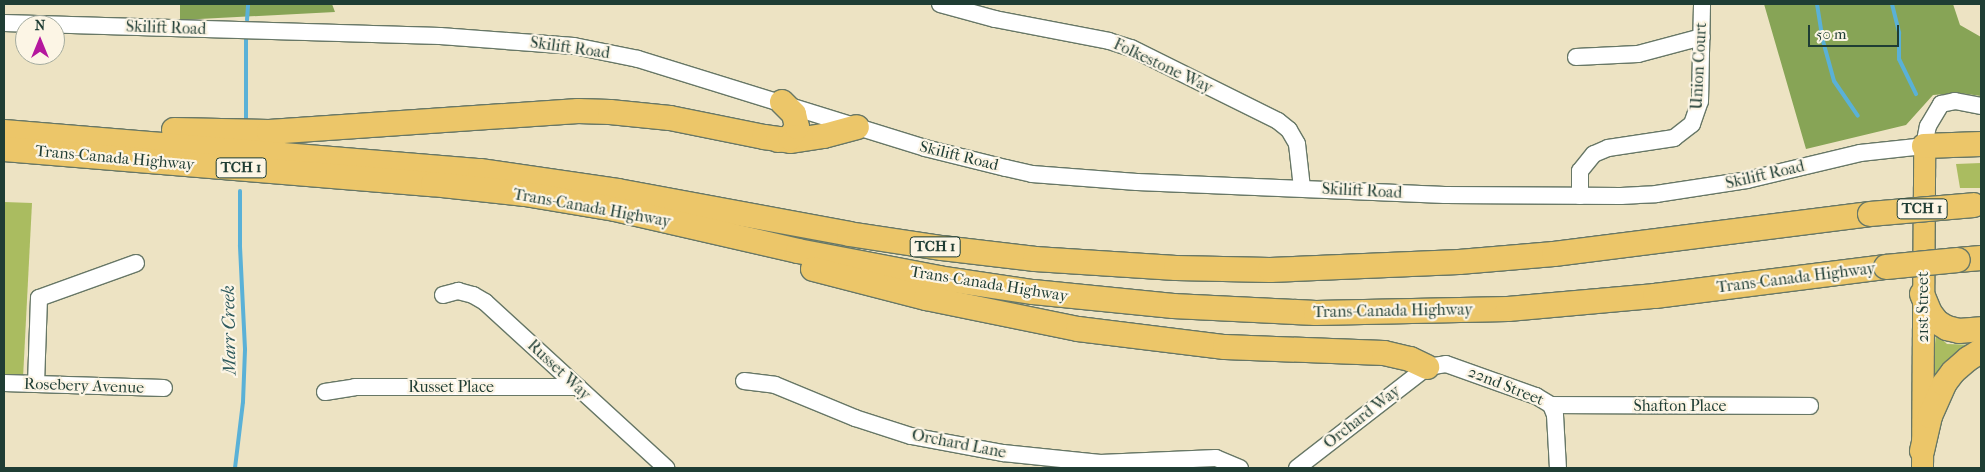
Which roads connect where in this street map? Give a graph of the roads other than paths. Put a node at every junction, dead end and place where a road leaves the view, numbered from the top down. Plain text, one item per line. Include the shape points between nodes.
1 (940, 4) edge
2 (1702, 4) edge
3 (4, 22) edge
4 (1702, 37) junction
5 (1576, 57) dead end
6 (782, 102) junction
7 (1981, 106) edge
8 (4, 123) edge
9 (857, 127) junction
10 (4, 132) edge
11 (778, 140) junction
12 (1981, 144) edge
13 (1924, 146) junction
14 (4, 149) edge
15 (1302, 188) junction
16 (1580, 196) junction
17 (1978, 205) edge
18 (615, 209) junction
19 (1970, 259) edge
20 (136, 263) dead end
21 (1922, 294) junction
22 (443, 295) dead end
23 (1981, 329) edge
24 (1981, 351) edge
25 (1427, 367) junction
26 (744, 381) dead end
27 (4, 383) edge
28 (36, 384) junction
29 (578, 387) junction
30 (164, 388) dead end
31 (325, 392) dead end
32 (1551, 404) junction
33 (1810, 406) dead end
34 (1922, 460) edge
35 (666, 468) edge
36 (1240, 468) edge
37 (1297, 468) edge
38 (1558, 468) edge

1 - 15 street, Folkestone Way via 1131,48 1278,121 1289,130 1297,144
2 - 4 street, Union Court
3 - 6 street, Skilift Road via 440,36 574,46 638,59
4 - 5 street via 1638,54
4 - 16 street, Union Court via 1700,101 1692,124 1674,138 1608,148 1594,154 1580,171
6 - 9 street, Skilift Road
6 - 11 highway via 794,114 797,127 790,138
7 - 13 street via 1954,101 1941,104 1928,126
8 - 11 highway via 269,132 508,114 610,112 670,118
9 - 11 highway via 808,140
9 - 15 street, Skilift Road via 924,148 1032,174 1078,179
10 - 17 highway, Trans-Canada Highway / TCH 1, bridge via 480,171 609,189 942,248 1045,260 1176,268 1288,270 1459,262 1573,252 1870,214
12 - 13 highway
13 - 16 street, Skilift Road via 1860,153 1691,190
13 - 21 main road, 21st Street
14 - 18 highway, Trans-Canada Highway / TCH 1 via 442,185
15 - 16 street, Skilift Road via 1445,195
18 - 19 highway, Trans-Canada Highway / TCH 1, bridge via 798,251 939,278 1080,298 1220,309 1372,313 1558,306 1886,266
18 - 25 highway via 829,274 1029,320 1126,336 1225,347 1384,353
20 - 28 street via 38,298
21 - 23 highway via 1936,322 1958,331
21 - 34 main road, 21st Street
22 - 29 street, Russet Way via 458,291 485,302
24 - 34 highway via 1953,372 1944,384 1930,416
25 - 32 street, 22nd Street via 1446,364 1464,369
25 - 37 street, Orchard Way
26 - 36 street, Orchard Lane via 775,385 855,418 911,436 1003,453 1100,463 1216,458
27 - 28 street, Rosebery Avenue
28 - 30 street, Rosebery Avenue
29 - 31 street, Russet Place via 355,388
29 - 35 street, Russet Way
32 - 33 street, Shafton Place
32 - 38 street, 22nd Street via 1555,415

